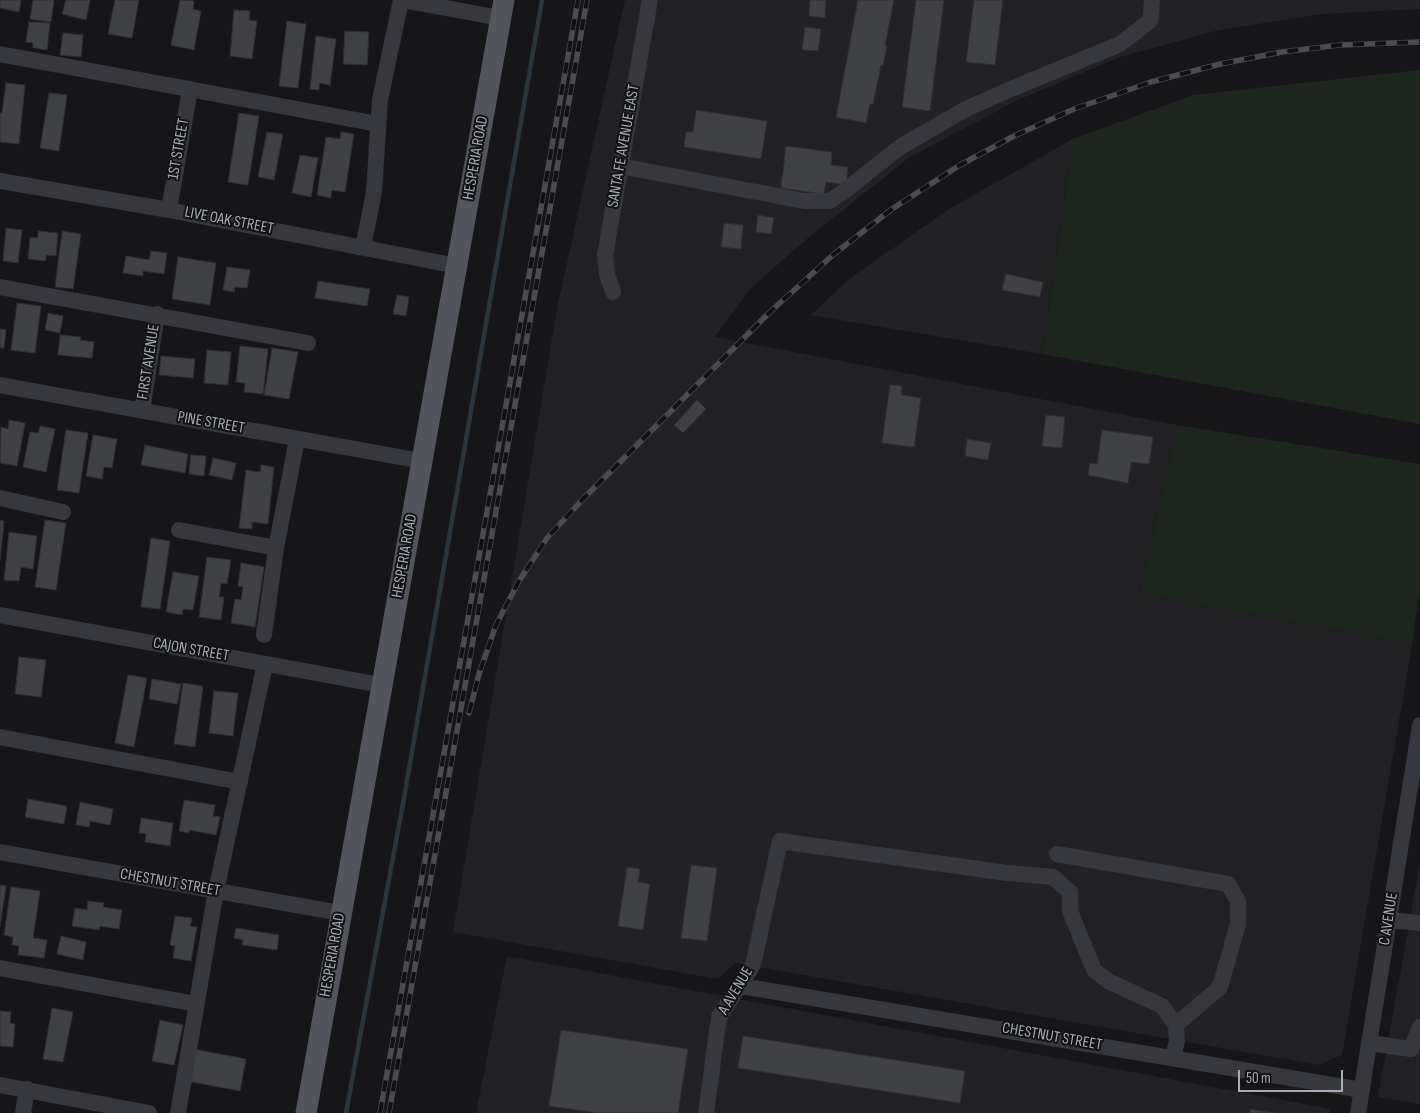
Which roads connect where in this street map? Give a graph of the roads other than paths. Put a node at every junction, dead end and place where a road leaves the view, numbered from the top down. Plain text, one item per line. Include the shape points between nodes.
1 (402, 0) edge
2 (650, 0) edge
3 (1152, 0) edge
4 (502, 9) edge
5 (0, 54) edge
6 (190, 89) junction
7 (378, 124) junction
8 (620, 166) junction
9 (0, 180) edge
10 (169, 210) junction
11 (363, 247) junction
12 (457, 266) junction
13 (0, 287) edge
14 (613, 292) dead end
15 (157, 314) junction
16 (308, 343) dead end
17 (0, 385) edge
18 (142, 410) junction
19 (297, 439) junction
20 (422, 461) junction
21 (0, 498) edge
22 (63, 512) dead end
23 (179, 530) dead end
24 (276, 548) junction
25 (0, 615) edge
26 (264, 635) dead end
27 (265, 664) junction
28 (382, 685) junction
29 (1420, 725) edge
30 (0, 737) edge
31 (240, 782) junction
32 (0, 852) edge
33 (1057, 854) dead end
34 (216, 891) junction
35 (341, 913) junction
36 (1389, 920) junction
37 (1420, 923) edge
38 (0, 968) edge
39 (741, 986) junction
40 (196, 1004) junction
41 (1176, 1025) junction
42 (1420, 1027) edge
43 (1370, 1043) junction
44 (1173, 1058) junction
45 (0, 1085) edge
46 (27, 1089) junction
47 (1362, 1090) junction
48 (23, 1113) edge
49 (149, 1113) edge
50 (178, 1113) edge
51 (306, 1113) edge
52 (706, 1113) edge
53 (1358, 1113) edge

1 - 4 street
1 - 7 street via 386,62
2 - 8 street, SANTA FE AVENUE EAST
3 - 8 street via 1150,21 1120,44 966,109 900,147 829,201 804,201
4 - 12 main road, HESPERIA ROAD
5 - 6 street
6 - 7 street
6 - 10 street, 1ST STREET
7 - 11 street via 374,192
8 - 14 street, SANTA FE AVENUE EAST via 605,255
9 - 10 street, LIVE OAK STREET
10 - 11 street, LIVE OAK STREET
11 - 12 street, LIVE OAK STREET
12 - 20 main road, HESPERIA ROAD
13 - 15 street
15 - 16 street
15 - 18 street, FIRST AVENUE
17 - 18 street, PINE STREET
18 - 19 street, PINE STREET
19 - 20 street, PINE STREET
19 - 24 street
20 - 28 main road, HESPERIA ROAD
21 - 22 street
23 - 24 street
24 - 26 street
25 - 27 street, CAJON STREET
27 - 28 street, CAJON STREET
27 - 31 street
28 - 35 main road, HESPERIA ROAD
29 - 36 street, C AVENUE
30 - 31 street
31 - 34 street
32 - 34 street, CHESTNUT STREET
33 - 41 street via 1228,884 1238,901 1238,924 1220,987
34 - 35 street, CHESTNUT STREET
34 - 40 street
35 - 51 main road, HESPERIA ROAD
36 - 37 street
36 - 43 street, C AVENUE
38 - 40 street
39 - 41 street, A AVENUE via 752,965 780,840 1053,877 1070,892 1070,911 1094,970 1108,981 1162,1006
39 - 44 street, CHESTNUT STREET
39 - 52 street, A AVENUE via 719,1017
40 - 50 street
41 - 44 street
42 - 43 street via 1412,1049
43 - 47 street, C AVENUE
44 - 47 street, CHESTNUT STREET
45 - 46 street
46 - 48 street
46 - 49 street
47 - 53 street, C AVENUE

